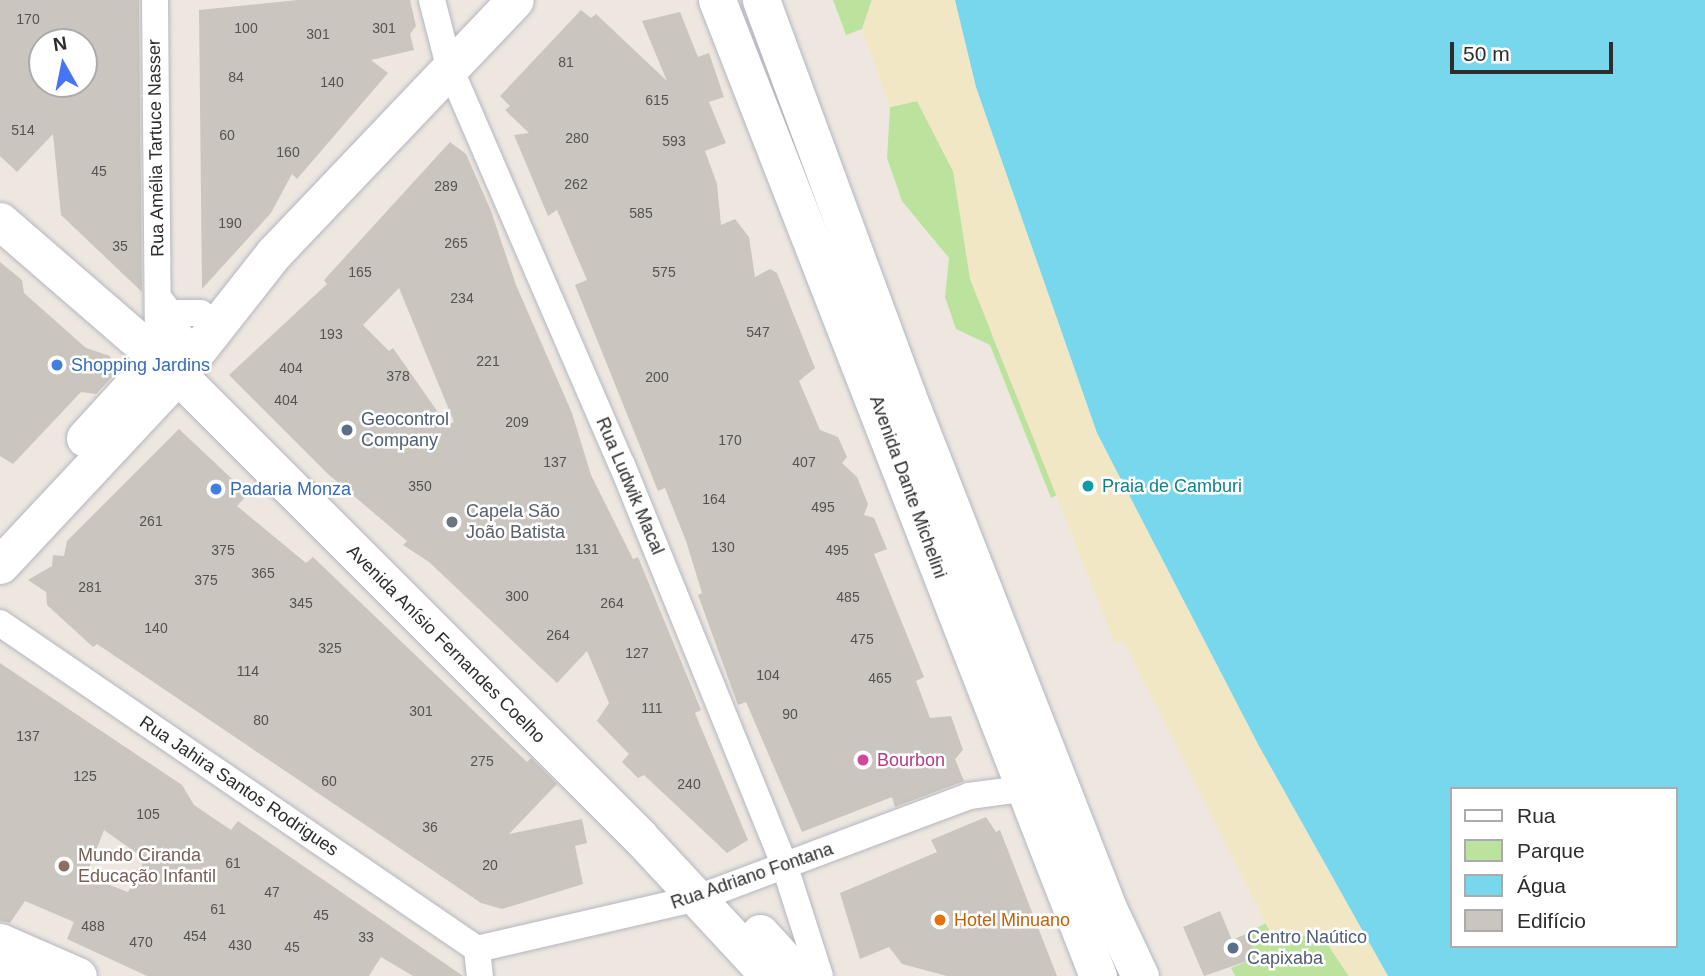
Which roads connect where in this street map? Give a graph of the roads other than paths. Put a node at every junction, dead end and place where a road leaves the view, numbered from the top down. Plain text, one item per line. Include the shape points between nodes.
1 (155, 0) edge
2 (432, 0) edge
3 (515, 0) edge
4 (717, 0) edge
5 (761, 0) edge
6 (449, 66) junction
7 (0, 220) edge
8 (274, 253) junction
9 (158, 297) junction
10 (201, 313) junction
11 (161, 373) junction
12 (0, 532) edge
13 (0, 565) edge
14 (0, 623) edge
15 (1021, 789) junction
16 (785, 867) junction
17 (710, 894) junction
18 (0, 942) edge
19 (477, 949) junction
20 (0, 970) edge
21 (13, 976) edge
22 (78, 976) edge
23 (480, 976) edge
24 (769, 976) edge
25 (799, 976) edge
26 (821, 976) edge
27 (1098, 976) edge
28 (1140, 976) edge

1 - 9 street, Rua Amélia Tartuce Nasser
2 - 6 street, Rua Ludwik Macal
3 - 6 street
4 - 15 street, Avenida Dante Michelini via 807,219
5 - 28 street, Avenida Dante Michelini via 907,395 1108,908
6 - 8 street
6 - 16 street, Rua Ludwik Macal via 622,465
7 - 11 street, Avenida Anísio Fernandes Coelho
8 - 10 street
8 - 11 street
9 - 10 street via 170,313 186,317
9 - 11 street, Rua Amélia Tartuce Nasser
10 - 11 street
11 - 12 street
11 - 13 street
11 - 17 street, Avenida Anísio Fernandes Coelho via 253,452 639,836
14 - 19 street, Rua Jahira Santos Rodrigues
15 - 16 street, Rua Adriano Fontana via 969,796
15 - 27 street, Avenida Dante Michelini
16 - 17 street, Rua Adriano Fontana
16 - 26 street, Rua Ludwik Macal
17 - 19 street, Rua Adriano Fontana
17 - 24 street, Avenida Anísio Fernandes Coelho
17 - 25 street, Avenida Anísio Fernandes Coelho
18 - 22 street
19 - 23 street
20 - 21 street

